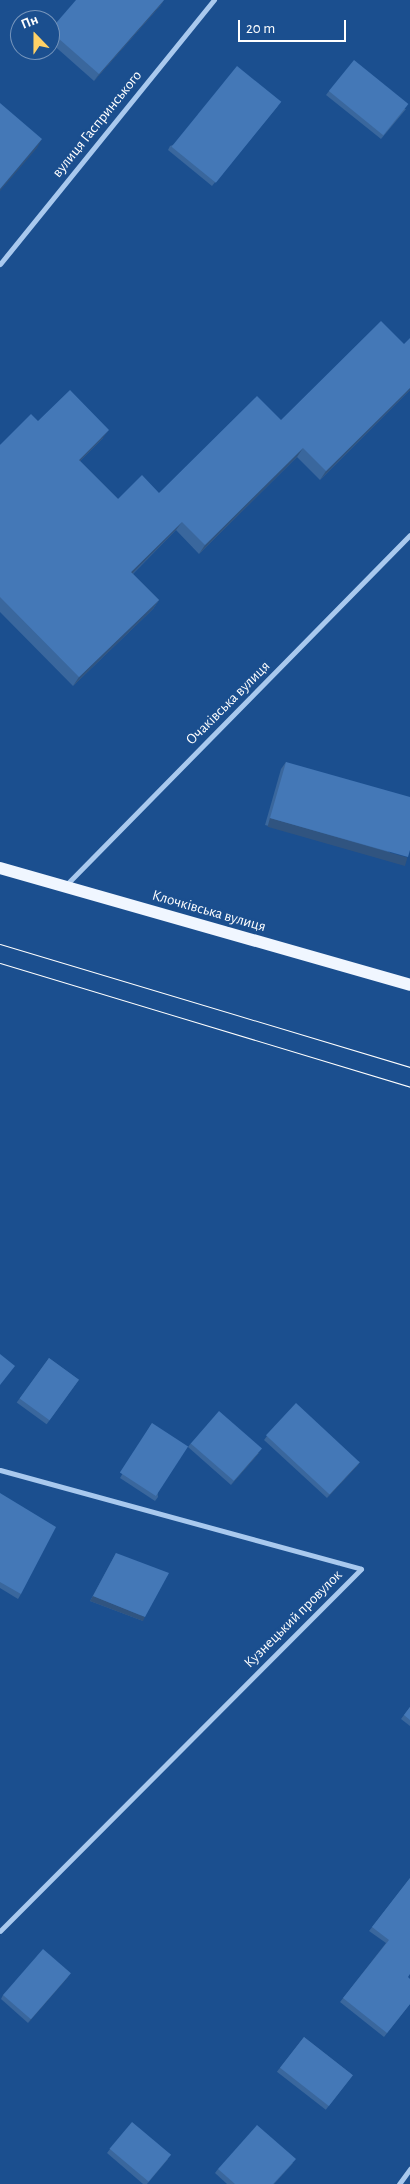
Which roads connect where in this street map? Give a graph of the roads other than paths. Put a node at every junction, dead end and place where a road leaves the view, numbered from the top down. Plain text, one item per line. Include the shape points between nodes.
1 (214, 0) edge
2 (0, 264) edge
3 (410, 535) edge
4 (0, 868) edge
5 (63, 888) junction
6 (410, 984) edge
7 (0, 1470) edge
8 (0, 1931) edge
9 (410, 2169) edge
10 (399, 2184) edge

1 - 2 street, вулиця Гаспринського
3 - 5 street, Очаківська вулиця
4 - 5 main road, Клочківська вулиця
5 - 6 main road, Клочківська вулиця
7 - 8 street, Кузнецький провулок via 361,1569
9 - 10 street

